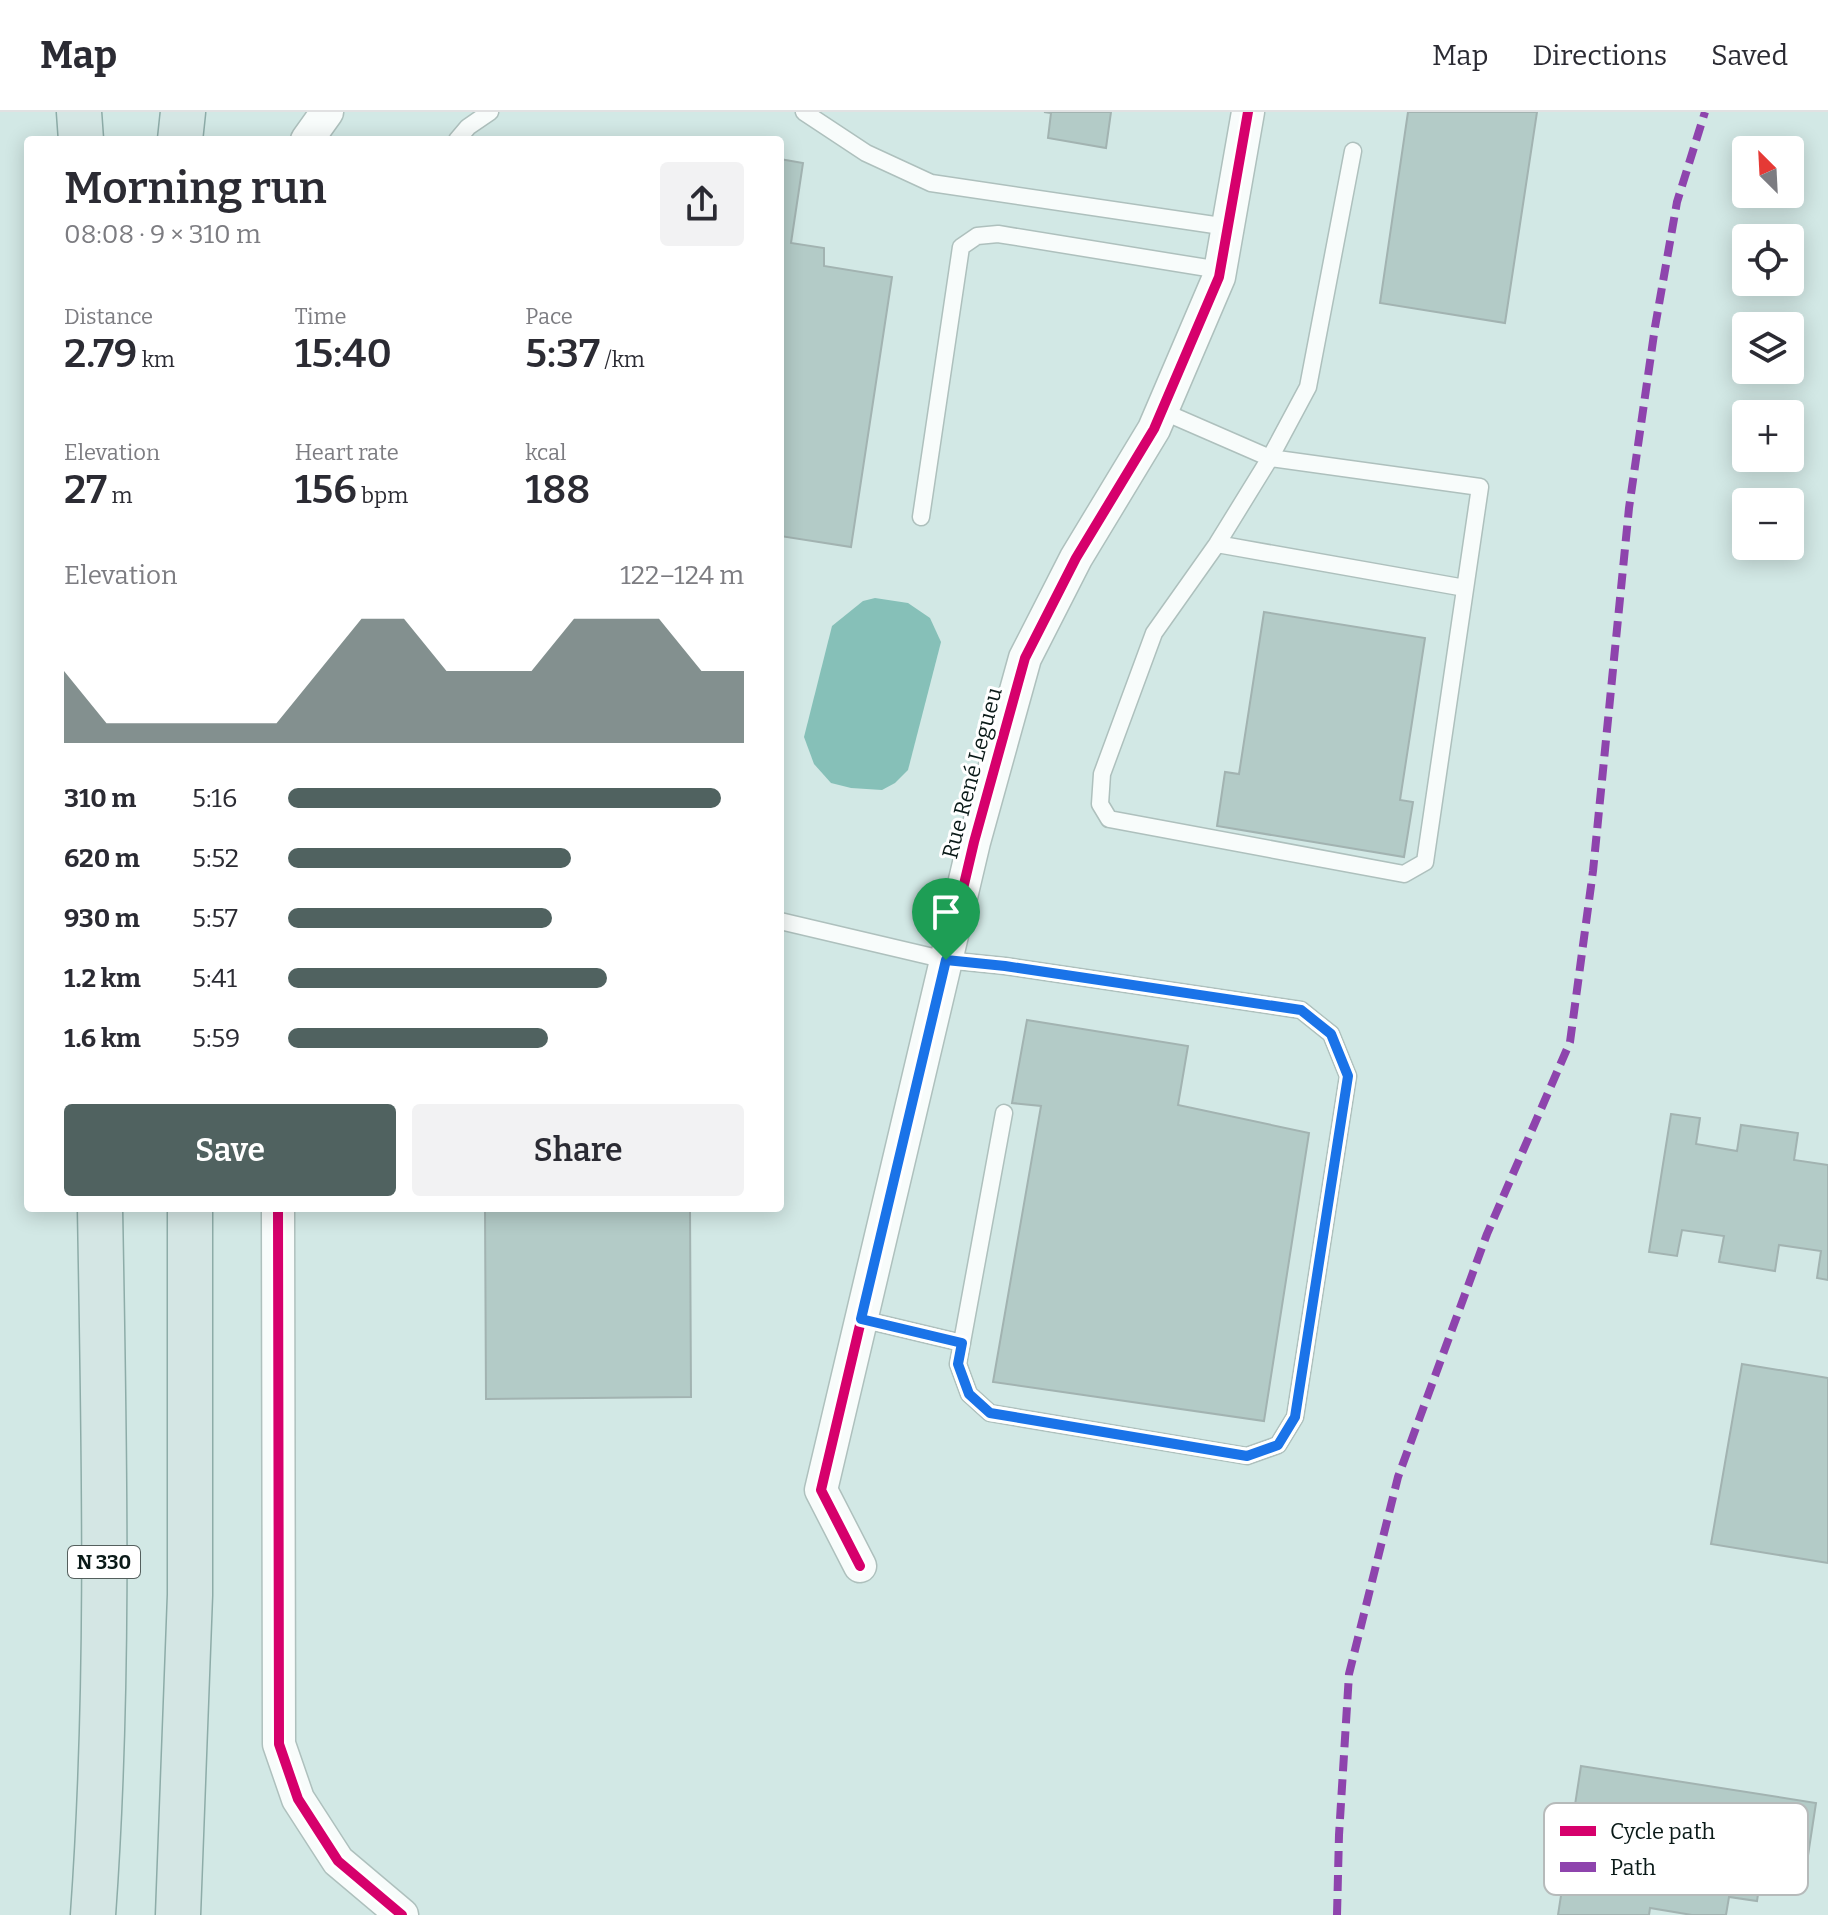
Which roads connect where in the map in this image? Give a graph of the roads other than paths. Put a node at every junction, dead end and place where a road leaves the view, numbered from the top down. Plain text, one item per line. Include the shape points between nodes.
1 (79, 112) edge
2 (183, 112) edge
3 (327, 112) edge
4 (490, 112) edge
5 (804, 112) edge
6 (1248, 112) edge
7 (81, 136) edge
8 (180, 136) edge
9 (310, 136) edge
10 (460, 136) edge
11 (1353, 151) dead end
12 (1228, 227) junction
13 (1220, 270) junction
14 (1162, 411) junction
15 (1270, 458) junction
16 (921, 517) dead end
17 (1217, 544) junction
18 (1465, 588) junction
19 (784, 922) edge
20 (946, 960) junction
21 (1004, 1113) dead end
22 (100, 1212) edge
23 (190, 1212) edge
24 (278, 1212) edge
25 (861, 1319) junction
26 (962, 1343) junction
27 (860, 1566) dead end
28 (93, 1915) edge
29 (178, 1915) edge
30 (402, 1915) edge

1 - 7 highway
2 - 8 highway
3 - 9 street
4 - 10 lane
5 - 12 lane via 866,153 931,183
6 - 12 street, Rue René Legueu
11 - 15 lane via 1308,387
12 - 13 street, Rue René Legueu
13 - 14 street, Rue René Legueu
13 - 16 lane via 998,234 977,236 961,247
14 - 15 lane
14 - 20 street, Rue René Legueu via 1025,658
15 - 17 lane
15 - 18 lane via 1480,487
17 - 18 lane
17 - 18 lane via 1154,633 1102,774 1100,804 1109,819 1404,874 1425,862
19 - 20 lane
20 - 25 street, Rue René Legueu
20 - 26 lane via 1301,1010 1331,1034 1348,1076 1295,1417 1278,1445 1247,1456 990,1413 969,1394 958,1364
21 - 26 lane
22 - 28 highway, N 330 via 104,1596
23 - 29 highway via 190,1595
24 - 30 street via 279,1744 298,1799 338,1861
25 - 26 lane
25 - 27 street, Rue René Legueu via 821,1490

